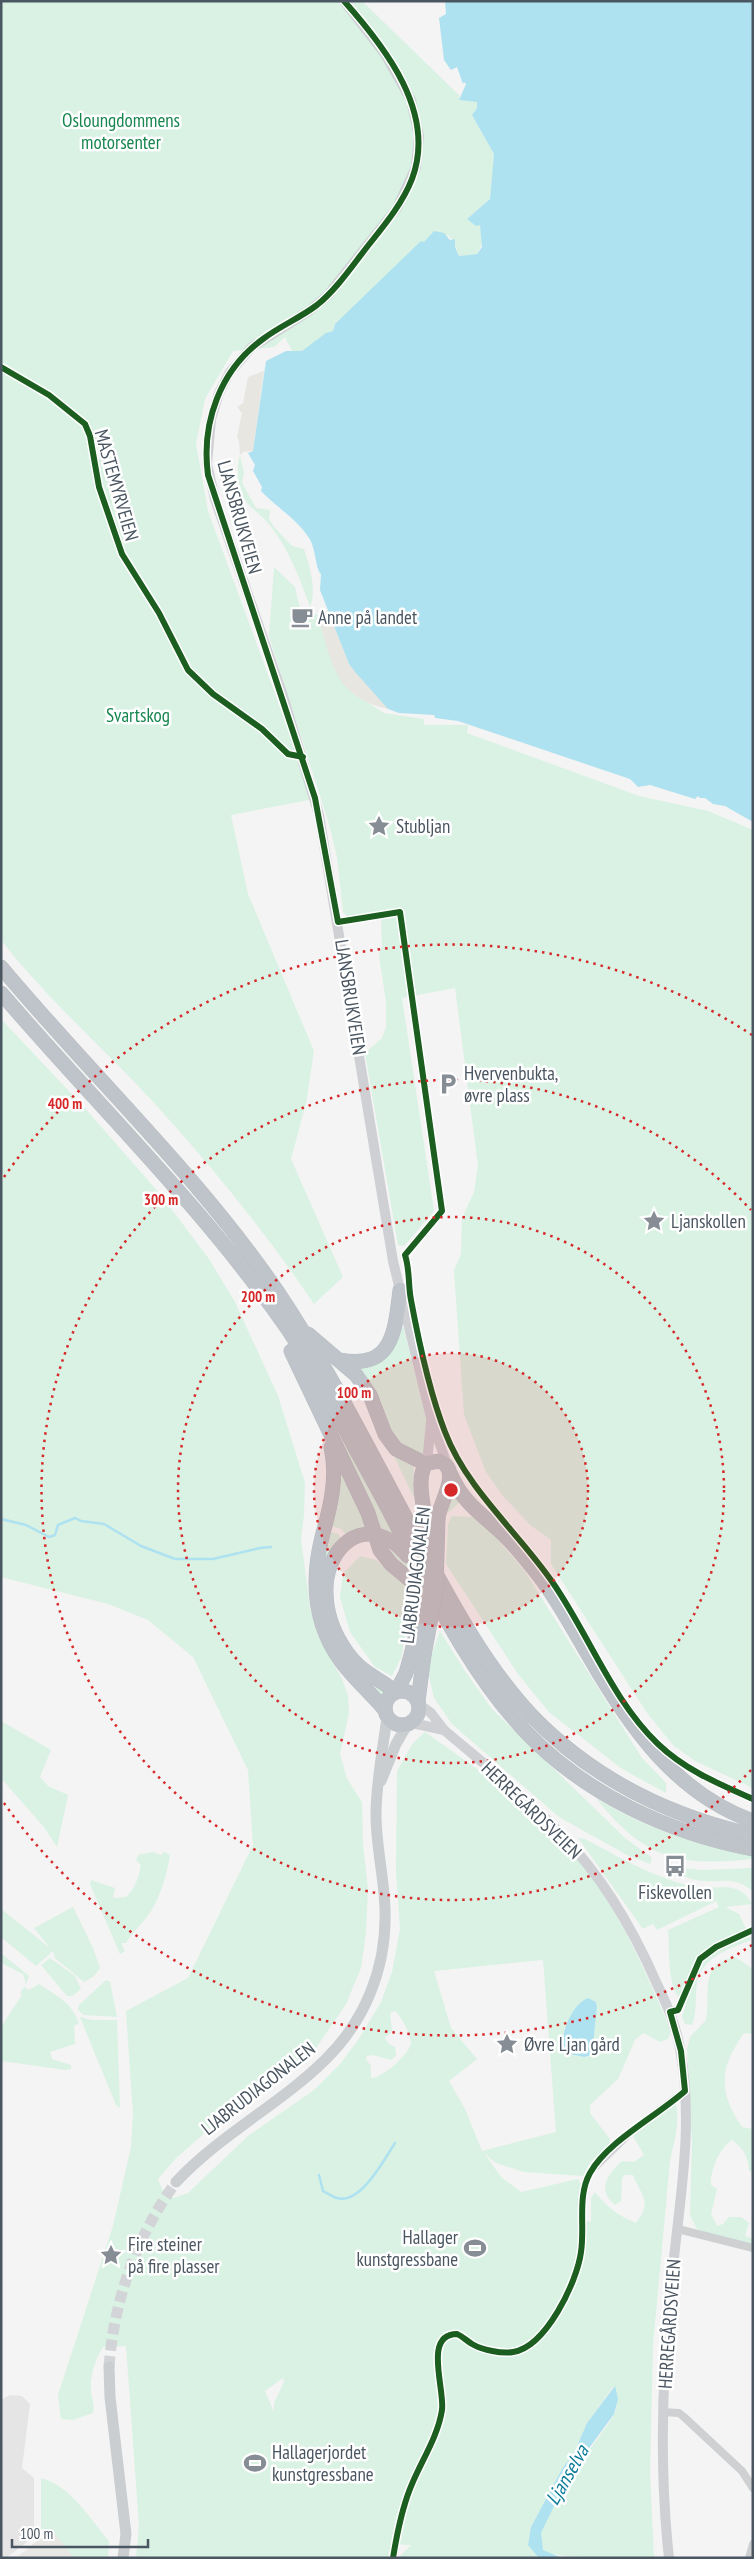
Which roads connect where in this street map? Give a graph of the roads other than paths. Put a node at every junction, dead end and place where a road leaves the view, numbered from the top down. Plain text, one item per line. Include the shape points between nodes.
1 (344, 1) edge
2 (1, 967) edge
3 (1, 993) edge
4 (400, 1290) junction
5 (260, 1293) junction
6 (302, 1330) junction
7 (340, 1360) junction
8 (431, 1418) junction
9 (328, 1432) junction
10 (425, 1469) junction
11 (449, 1475) junction
12 (375, 1534) junction
13 (413, 1561) junction
14 (433, 1599) junction
15 (418, 1655) junction
16 (396, 1692) junction
17 (418, 1702) junction
18 (386, 1713) junction
19 (409, 1724) junction
20 (444, 1730) junction
21 (378, 1785) junction
22 (753, 1821) edge
23 (753, 1834) edge
24 (753, 1849) edge
25 (685, 2091) junction
26 (590, 2172) dead end
27 (176, 2182) tunnel mouth
28 (678, 2229) junction
29 (753, 2248) edge
30 (109, 2368) tunnel mouth
31 (663, 2412) junction
32 (753, 2488) edge
33 (753, 2544) edge
34 (123, 2558) edge
35 (669, 2558) edge
36 (749, 2558) edge

1 - 4 main road, LJANSBRUKVEIEN via 385,54 411,100 419,136 412,178 392,214 328,295 252,347 230,372 211,419 207,464 215,499 283,696 319,814
2 - 6 highway via 210,1203
3 - 5 highway via 182,1193
4 - 7 highway via 396,1322 386,1348 373,1359
4 - 8 main road, LJANSBRUKVEIEN
5 - 9 highway via 306,1381
5 - 13 highway via 314,1373
6 - 7 highway
6 - 23 highway via 459,1615 485,1657 522,1704 570,1750 625,1788 673,1811
7 - 10 highway via 367,1390 385,1434 396,1448
8 - 10 main road, LJANSBRUKVEIEN
8 - 11 main road, LJANSBRUKVEIEN
9 - 12 highway
9 - 18 highway via 334,1482 316,1566 317,1608 335,1652
10 - 11 highway via 436,1460
10 - 11 highway via 426,1485 433,1489 441,1488
10 - 15 highway, LJABRUDIAGONALEN, bridge via 427,1544
11 - 15 highway, LJABRUDIAGONALEN, bridge via 438,1518 437,1580
11 - 22 highway via 462,1497 504,1535 542,1580 624,1713 652,1750 698,1791
12 - 13 highway via 395,1543
12 - 14 highway via 385,1558
12 - 16 highway via 358,1535 336,1552 327,1577 327,1604 336,1635 355,1663
13 - 14 highway
14 - 24 highway via 494,1692 524,1731 559,1761 600,1791 644,1815 698,1836
15 - 16 highway, LJABRUDIAGONALEN
15 - 17 highway, LJABRUDIAGONALEN
16 - 17 highway via 406,1692
16 - 18 highway via 387,1699
17 - 19 highway via 419,1712
17 - 20 main road, HERREGÅRDSVEIEN
18 - 19 highway via 396,1724
18 - 21 main road, LJABRUDIAGONALEN
19 - 20 main road, HERREGÅRDSVEIEN
19 - 21 main road, LJABRUDIAGONALEN via 396,1744
20 - 25 main road, HERREGÅRDSVEIEN via 556,1828 608,1892 645,1955 670,2012 681,2051
21 - 27 main road, LJABRUDIAGONALEN via 377,1829 385,1927 380,1962 363,2010 337,2046 311,2073 214,2146
25 - 26 street via 632,2131
25 - 28 main road, HERREGÅRDSVEIEN via 686,2149
28 - 29 street
28 - 31 main road, HERREGÅRDSVEIEN
30 - 34 main road via 126,2534
31 - 32 street via 679,2413 684,2417 742,2472
31 - 35 main road, HERREGÅRDSVEIEN
33 - 36 street

